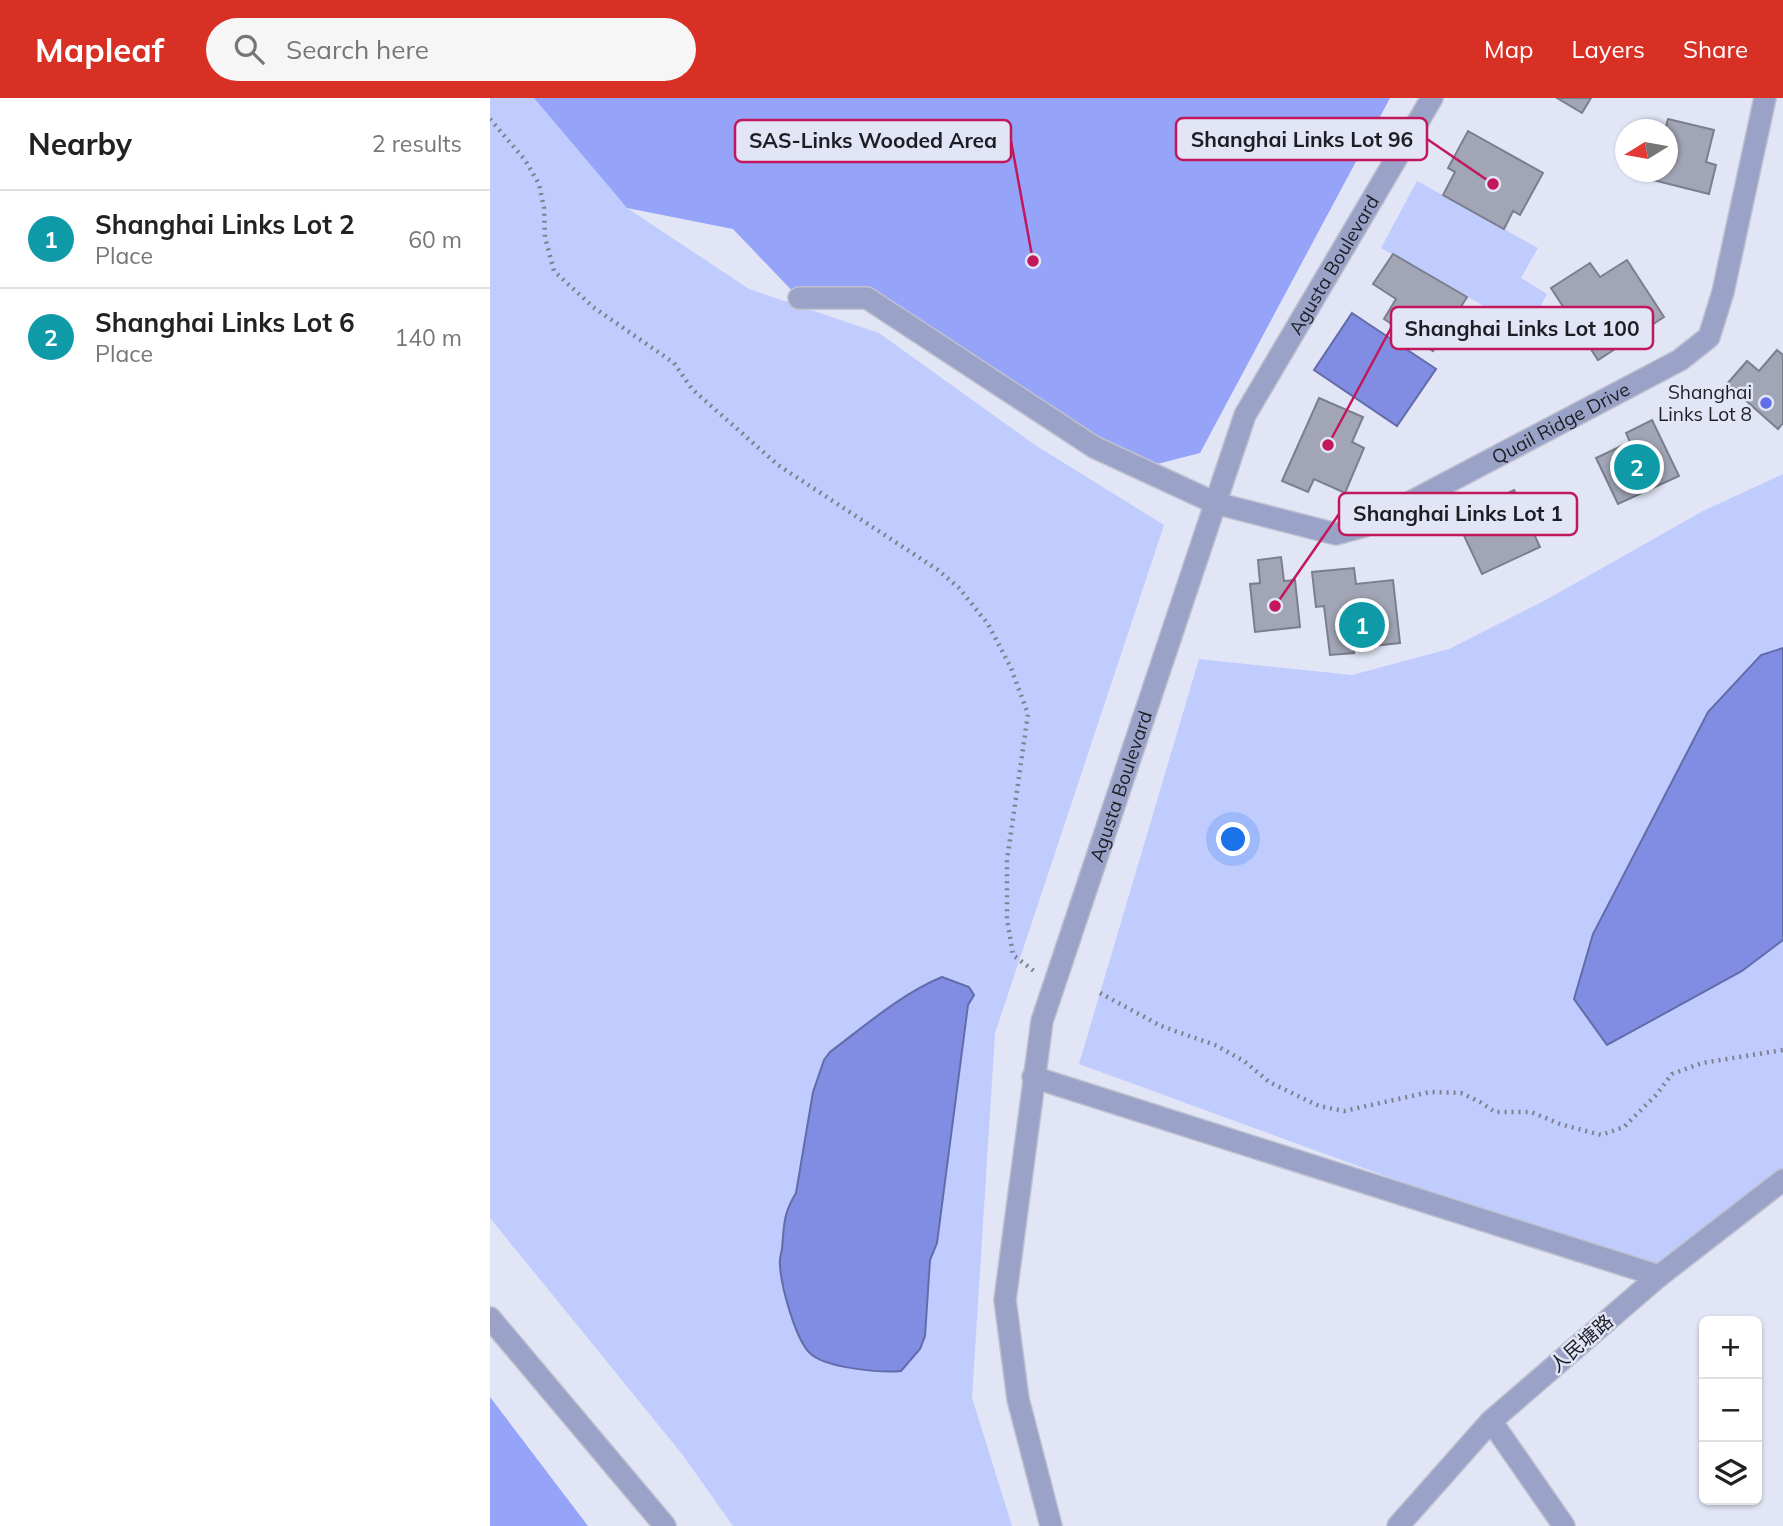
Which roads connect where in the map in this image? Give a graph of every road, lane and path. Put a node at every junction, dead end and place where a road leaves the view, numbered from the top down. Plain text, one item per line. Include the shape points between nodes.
1 (1432, 98) edge
2 (1765, 98) edge
3 (490, 119) edge
4 (799, 298) dead end
5 (1215, 503) junction
6 (1038, 974) dead end
7 (1100, 993) dead end
8 (1783, 1050) edge
9 (1033, 1077) junction
10 (1783, 1180) edge
11 (1659, 1276) junction
12 (490, 1318) edge
13 (1491, 1421) junction
14 (665, 1526) edge
15 (1051, 1526) edge
16 (1398, 1526) edge
17 (1564, 1526) edge

1 - 5 street, Agusta Boulevard via 1245,415
2 - 5 street, Quail Ridge Drive via 1709,337 1680,359 1365,526 1336,534
3 - 6 path via 540,184 554,271 593,307 674,363 692,388 778,465 938,570 988,624 1028,714 1007,860 1007,919 1013,956
4 - 5 street, Quail Ridge Drive via 867,298 1094,447
5 - 9 street, Agusta Boulevard via 1042,1021
7 - 8 path via 1161,1026 1215,1045 1269,1082 1320,1106 1343,1111 1430,1092 1461,1094 1495,1112 1531,1112 1601,1135 1624,1127 1672,1074 1702,1063
9 - 11 street
9 - 15 street, Agusta Boulevard via 1005,1300 1018,1399
10 - 11 street, 人民塘路
11 - 13 street, 人民塘路
12 - 14 street
13 - 16 street, 人民塘路
13 - 17 street

